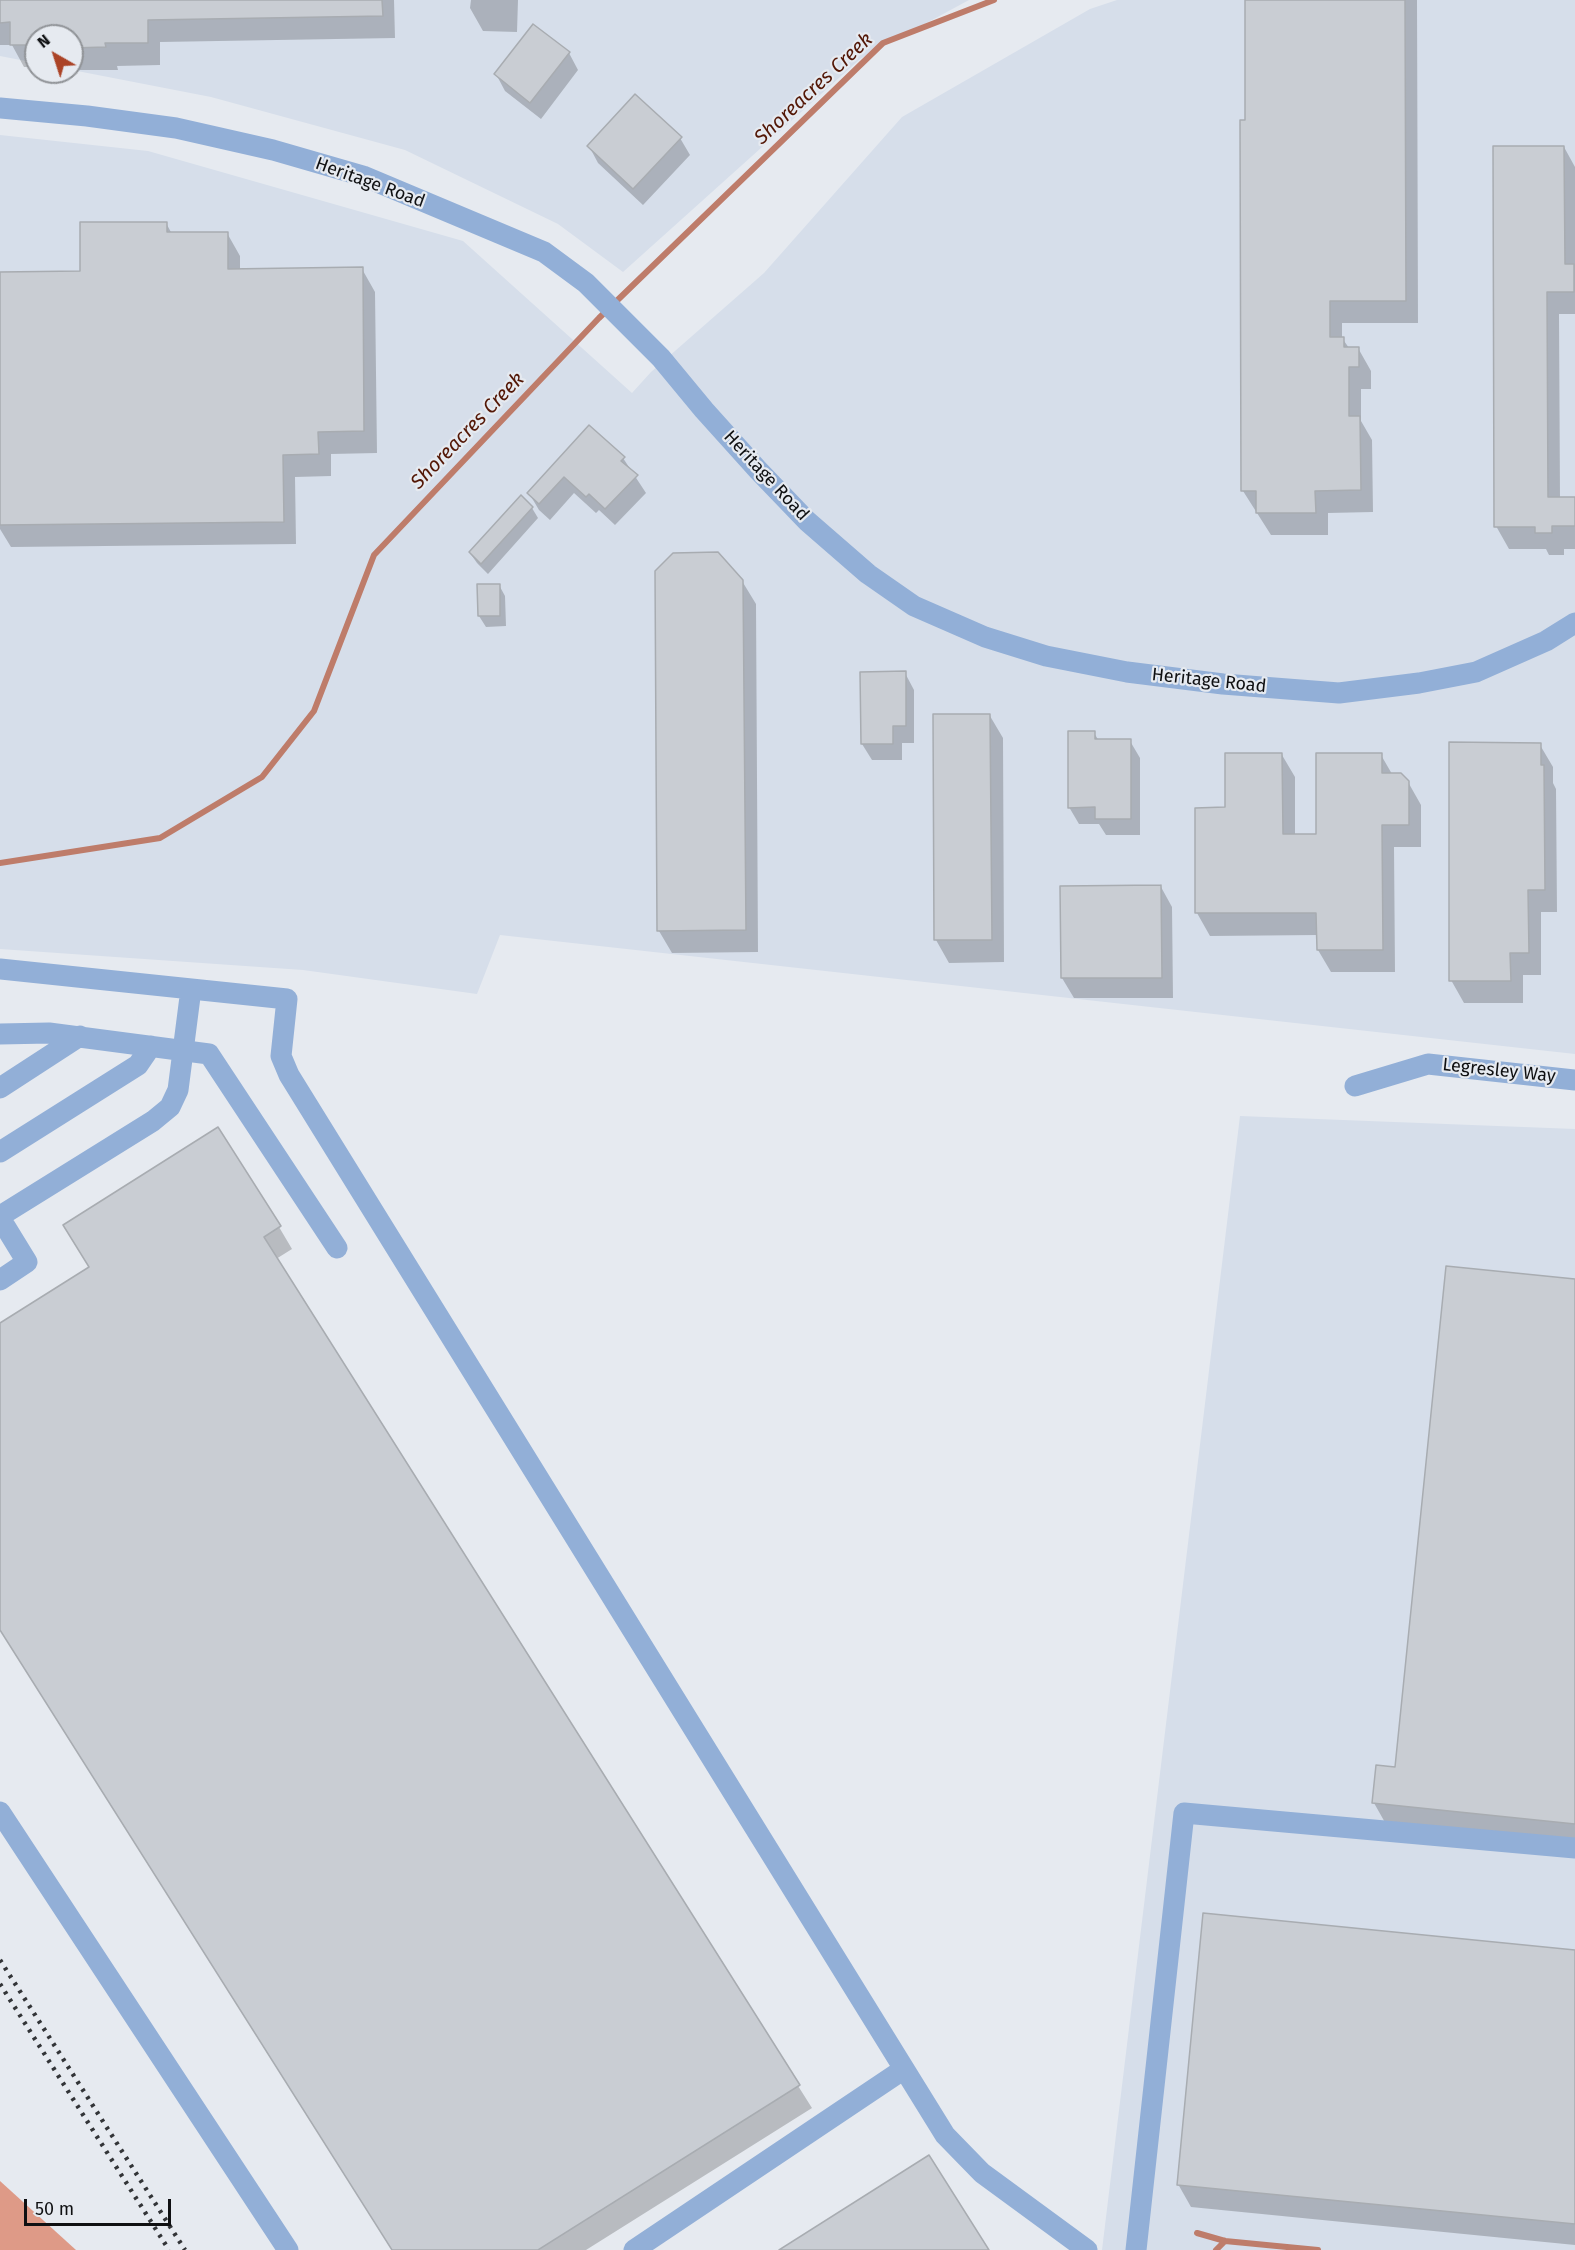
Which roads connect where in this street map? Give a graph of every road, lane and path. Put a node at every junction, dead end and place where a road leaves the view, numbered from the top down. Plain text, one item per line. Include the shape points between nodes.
1 (0, 108) edge
2 (1575, 623) edge
3 (0, 969) edge
4 (191, 989) junction
5 (0, 1034) edge
6 (80, 1036) junction
7 (151, 1046) junction
8 (183, 1050) junction
9 (1575, 1080) edge
10 (1355, 1086) dead end
11 (0, 1088) edge
12 (0, 1152) edge
13 (0, 1217) edge
14 (337, 1248) dead end
15 (0, 1280) edge
16 (0, 1812) edge
17 (1575, 1848) edge
18 (904, 2069) junction
19 (288, 2250) edge
20 (634, 2250) edge
21 (1087, 2250) edge
22 (1136, 2250) edge

1 - 2 street, Heritage Road via 176,128 273,150 363,176 544,252 586,284 661,358 759,470 807,520 868,574 914,606 985,637 1046,656 1127,672 1339,693 1476,672 1546,641
3 - 4 street
4 - 8 street
4 - 18 street via 287,999 281,1056 289,1075
5 - 6 street
6 - 7 street
6 - 11 street
7 - 8 street
7 - 12 street via 138,1065
8 - 13 street via 178,1090 170,1107
8 - 14 street via 209,1054
9 - 10 street, Legresley Way via 1428,1064
13 - 15 street via 27,1262
16 - 19 street
17 - 22 street via 1185,1813
18 - 20 street
18 - 21 street via 945,2135 982,2173

